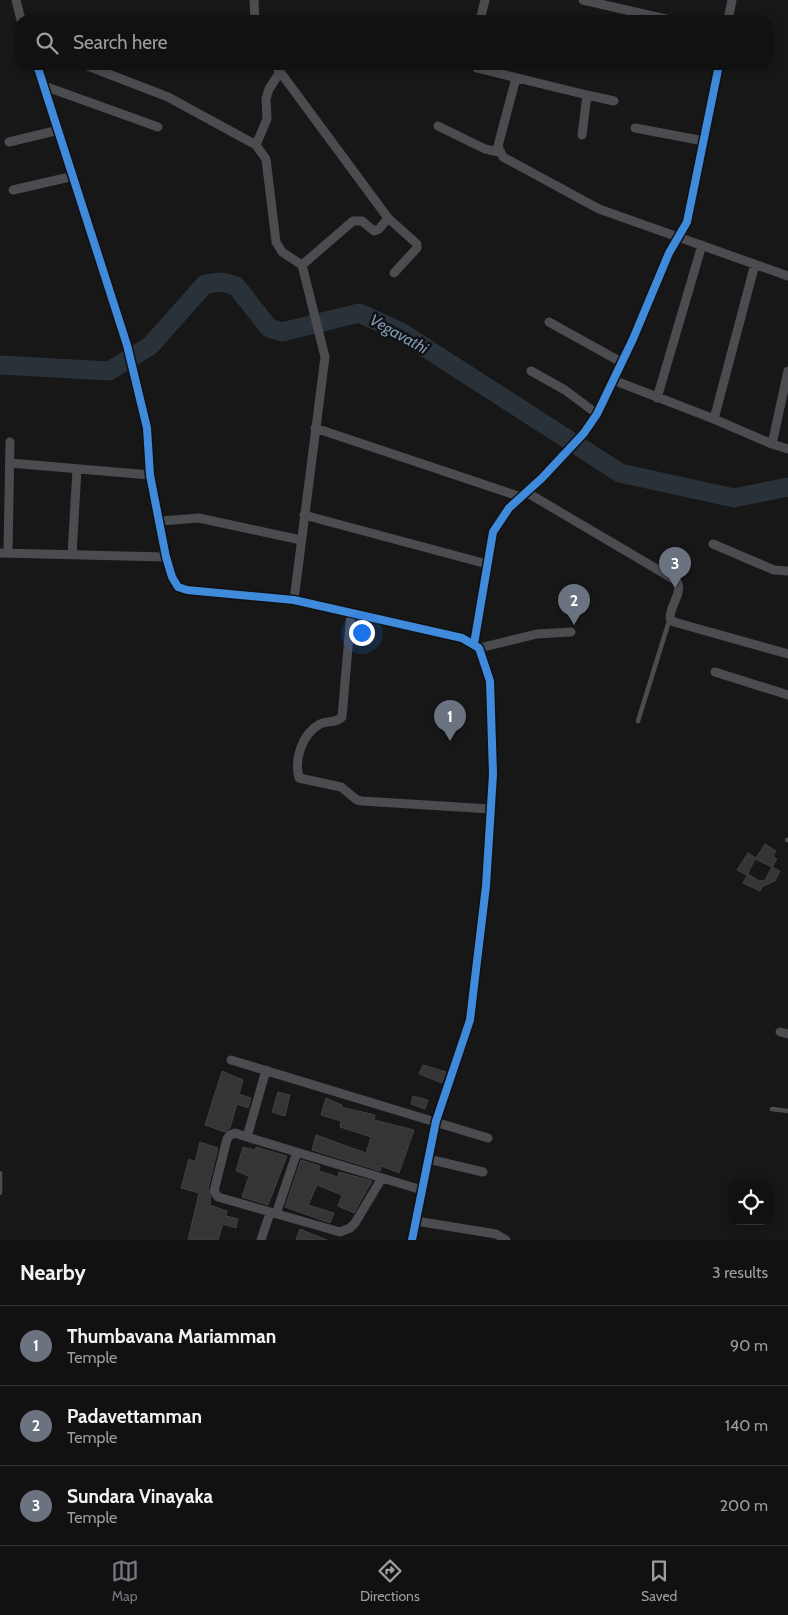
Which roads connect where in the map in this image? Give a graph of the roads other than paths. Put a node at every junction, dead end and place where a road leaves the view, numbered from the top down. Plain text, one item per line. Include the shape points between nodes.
1 (16, 0) edge
2 (254, 0) edge
3 (484, 0) edge
4 (583, 0) edge
5 (732, 0) edge
6 (20, 15) edge
7 (255, 15) edge
8 (481, 15) edge
9 (648, 15) edge
10 (729, 15) edge
11 (39, 70) edge
12 (97, 70) edge
13 (277, 70) edge
14 (279, 70) edge
15 (485, 70) edge
16 (718, 70) edge
17 (516, 78) junction
18 (44, 86) junction
19 (587, 95) junction
20 (614, 101) dead end
21 (438, 126) dead end
22 (158, 127) dead end
23 (635, 128) dead end
24 (59, 130) junction
25 (582, 134) dead end
26 (704, 141) junction
27 (9, 142) dead end
28 (256, 145) junction
29 (499, 152) junction
30 (74, 176) junction
31 (13, 190) dead end
32 (388, 218) junction
33 (679, 236) junction
34 (702, 245) junction
35 (755, 264) junction
36 (302, 266) junction
37 (394, 274) dead end
38 (788, 276) edge
39 (549, 322) dead end
40 (622, 362) junction
41 (531, 372) dead end
42 (788, 372) edge
43 (613, 380) junction
44 (657, 398) junction
45 (597, 414) junction
46 (714, 419) junction
47 (316, 428) junction
48 (10, 442) dead end
49 (772, 444) junction
50 (788, 449) edge
51 (10, 463) junction
52 (77, 469) junction
53 (150, 476) junction
54 (524, 494) junction
55 (304, 515) junction
56 (161, 521) junction
57 (301, 540) junction
58 (714, 544) dead end
59 (4, 553) edge
60 (72, 554) junction
61 (166, 557) junction
62 (488, 564) junction
63 (788, 572) edge
64 (294, 600) junction
65 (351, 613) junction
66 (670, 618) junction
67 (571, 632) dead end
68 (477, 646) junction
69 (788, 654) edge
70 (715, 672) dead end
71 (788, 695) edge
72 (638, 721) dead end
73 (491, 809) junction
74 (231, 1060) dead end
75 (266, 1070) junction
76 (772, 1109) dead end
77 (788, 1111) edge
78 (436, 1121) junction
79 (247, 1137) junction
80 (488, 1138) dead end
81 (297, 1152) junction
82 (428, 1160) junction
83 (483, 1172) dead end
84 (0, 1173) edge
85 (382, 1178) junction
86 (422, 1190) junction
87 (0, 1194) edge
88 (273, 1213) junction
89 (416, 1221) junction
90 (339, 1236) edge
91 (261, 1240) edge
92 (412, 1240) edge
93 (506, 1240) edge

1 - 6 street
2 - 7 street
3 - 8 street
4 - 9 street
5 - 10 street
11 - 18 street
12 - 28 street via 168,97
13 - 28 street via 266,99 267,119
14 - 32 street
15 - 17 street
16 - 26 street
17 - 19 street
17 - 29 street
18 - 22 street
18 - 24 street
19 - 20 street
19 - 25 street
21 - 29 street via 485,149
23 - 26 street
24 - 27 street
24 - 30 street
26 - 33 street via 687,222
28 - 36 street via 266,159 276,242 282,252
29 - 33 street via 594,206
30 - 31 street
30 - 53 street via 127,345 147,428
32 - 36 street via 374,231 362,221 353,221
32 - 37 street via 417,248
33 - 34 street
33 - 40 street via 669,252
34 - 35 street
34 - 44 street
35 - 38 street
35 - 46 street
36 - 47 street via 321,336 324,367
39 - 40 street
40 - 43 street
41 - 45 street via 565,390
42 - 49 street
43 - 44 street
43 - 45 street
44 - 46 street
45 - 54 street via 584,434
46 - 49 street
47 - 54 street
47 - 55 street
48 - 51 street
49 - 50 street
51 - 52 street
51 - 59 street
52 - 53 street
52 - 60 street
53 - 56 street
54 - 62 street via 509,508 493,532
54 - 66 street via 677,581 679,591
55 - 57 street
55 - 62 street
56 - 57 street via 199,518
56 - 61 street
57 - 64 street
58 - 63 street via 774,570
59 - 60 street
60 - 61 street
61 - 64 street via 178,587
62 - 68 street
64 - 65 street
65 - 68 street via 462,638
65 - 73 street via 342,717 336,722 318,725 301,746 299,778 341,788 362,802
66 - 69 street via 674,622
66 - 72 lane
67 - 68 street via 536,634
68 - 73 street via 490,681
70 - 71 street
73 - 78 street via 486,886 470,1020
74 - 75 street
75 - 78 street
75 - 79 street
76 - 77 lane
78 - 80 street
78 - 82 street
79 - 81 street
79 - 88 street via 235,1133 227,1139 215,1195
81 - 85 street
81 - 88 street
82 - 83 street
82 - 86 street
84 - 87 lane
85 - 86 street
85 - 90 street via 355,1223
86 - 89 street
88 - 90 street
88 - 91 street
89 - 92 street
89 - 93 street via 496,1234

